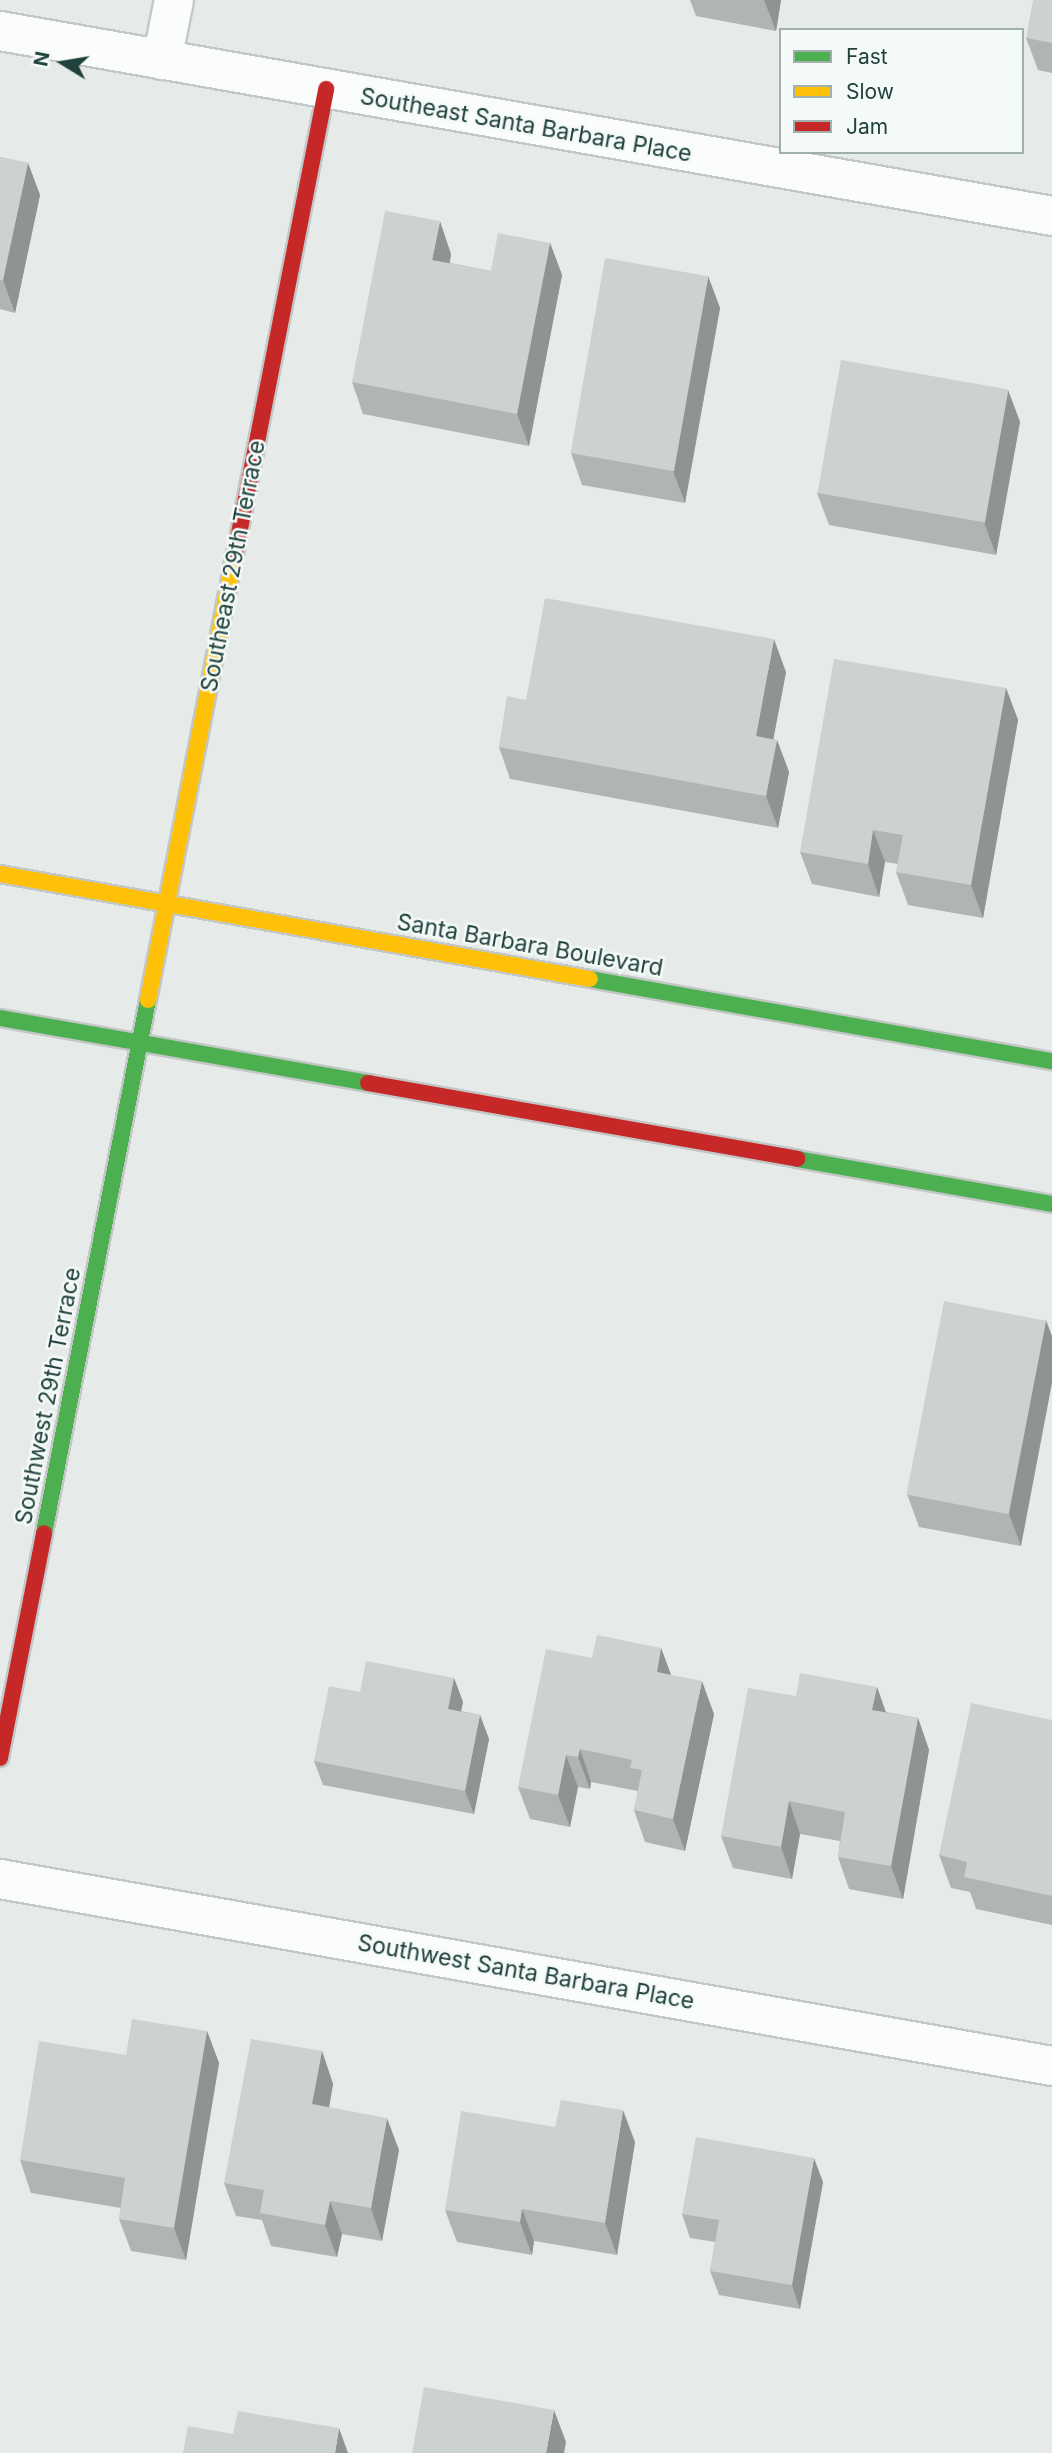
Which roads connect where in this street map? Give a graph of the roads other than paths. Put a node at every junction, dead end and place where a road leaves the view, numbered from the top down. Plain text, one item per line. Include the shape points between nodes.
1 (174, 0) edge
2 (0, 31) edge
3 (162, 60) junction
4 (326, 89) junction
5 (1052, 216) edge
6 (0, 874) edge
7 (167, 904) junction
8 (0, 1018) edge
9 (140, 1042) junction
10 (1052, 1061) edge
11 (1052, 1204) edge
12 (0, 1759) edge
13 (0, 1879) edge
14 (1052, 2066) edge

1 - 3 street
2 - 3 street, Southeast Santa Barbara Place
3 - 4 street, Southeast Santa Barbara Place
4 - 5 street, Southeast Santa Barbara Place
4 - 7 main road, Southeast 29th Terrace
6 - 7 main road, Santa Barbara Boulevard
7 - 9 main road, Southeast 29th Terrace
7 - 10 main road, Santa Barbara Boulevard
8 - 9 main road
9 - 11 main road
9 - 12 main road, Southwest 29th Terrace
13 - 14 street, Southwest Santa Barbara Place

